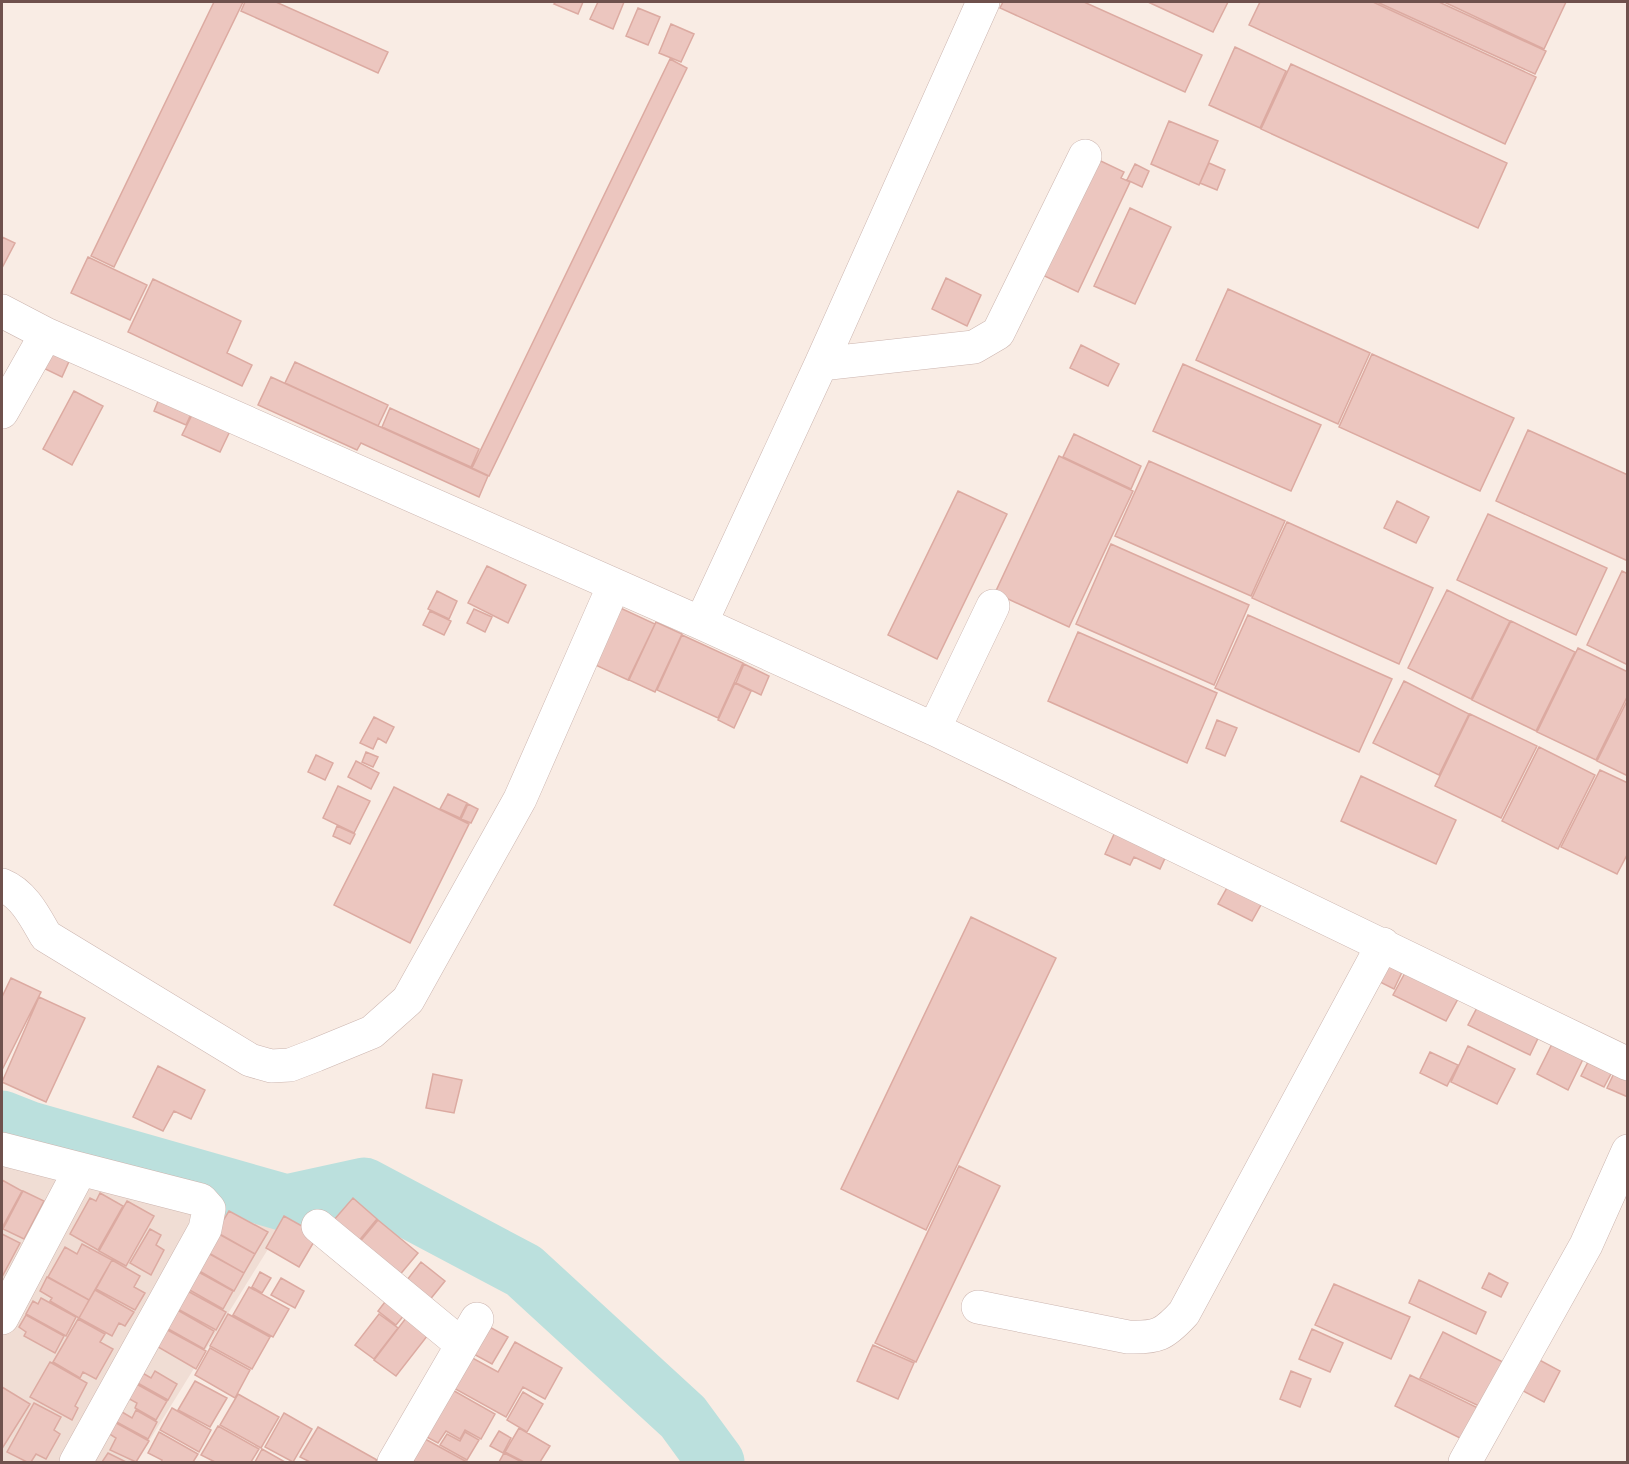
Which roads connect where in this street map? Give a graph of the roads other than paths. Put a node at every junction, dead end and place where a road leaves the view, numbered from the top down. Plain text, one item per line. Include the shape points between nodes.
1 (983, 2) edge
2 (1084, 156) dead end
3 (2, 311) edge
4 (46, 334) junction
5 (821, 364) junction
6 (2, 412) edge
7 (615, 585) junction
8 (993, 606) dead end
9 (701, 623) junction
10 (934, 729) junction
11 (2, 885) edge
12 (1383, 944) junction
13 (1628, 1064) edge
14 (2, 1149) edge
15 (1628, 1151) edge
16 (80, 1170) junction
17 (318, 1226) dead end
18 (978, 1307) dead end
19 (2, 1318) edge
20 (76, 1462) edge
21 (394, 1462) edge
22 (1465, 1462) edge

1 - 5 street
2 - 5 street via 998,333 974,347
3 - 4 street
4 - 6 street
4 - 7 street
5 - 9 street
7 - 9 street
7 - 11 street via 520,799 408,1000 372,1032 290,1065 271,1066 250,1060 46,936 30,907
8 - 10 street
9 - 10 street
10 - 12 street
12 - 13 street
12 - 18 street via 1184,1313 1169,1329 1151,1338 1128,1337
14 - 16 street
15 - 22 street via 1586,1245
16 - 19 street
16 - 20 street via 201,1200 209,1209 205,1229
17 - 21 street via 469,1332

